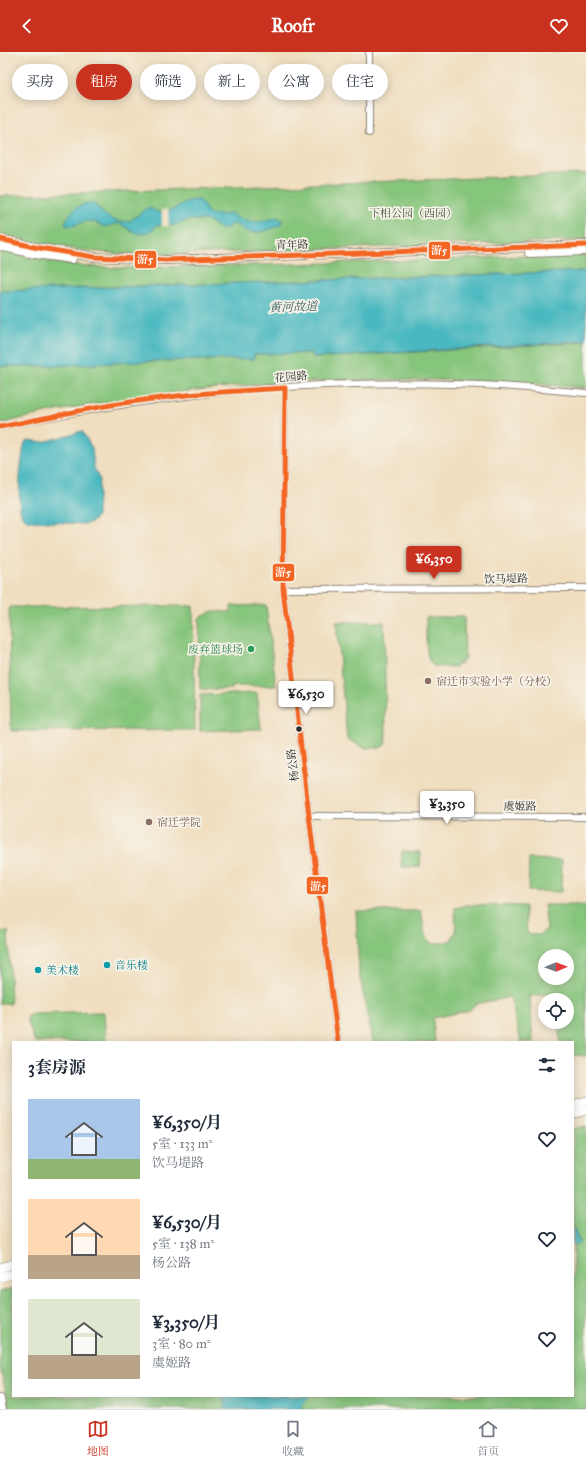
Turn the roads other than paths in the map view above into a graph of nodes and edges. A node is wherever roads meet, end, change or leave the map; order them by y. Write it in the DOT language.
graph roads {
  1 [pos="369,52"];
  2 [pos="369,133"];
  3 [pos="0,239"];
  4 [pos="586,245"];
  5 [pos="0,246"];
  6 [pos="586,251"];
  7 [pos="285,388"];
  8 [pos="586,393"];
  9 [pos="0,428"];
  10 [pos="586,588"];
  11 [pos="283,589"];
  12 [pos="309,816"];
  13 [pos="586,817"];
  14 [pos="338,1041"];
  15 [pos="586,1101"];
  16 [pos="574,1105"];
  17 [pos="586,1110"];
  18 [pos="574,1114"];
  19 [pos="12,1264"];
  20 [pos="0,1268"];
  21 [pos="12,1274"];
  22 [pos="0,1277"];
  23 [pos="0,1399"];
  24 [pos="2,1409"];
  1 -- 2 [label="street"];
  3 -- 4 [label="street, 青年路"];
  5 -- 6 [label="street, 青年路"];
  7 -- 8 [label="street, 花园路"];
  7 -- 9 [label="street, 花园路"];
  7 -- 11 [label="street, 杨公路"];
  10 -- 11 [label="street, 饮马堤路"];
  11 -- 12 [label="street, 杨公路"];
  12 -- 13 [label="street, 虞姬路"];
  12 -- 14 [label="street, 杨公路"];
  15 -- 16 [label="main road"];
  17 -- 18 [label="main road"];
  19 -- 20 [label="main road"];
  21 -- 22 [label="main road"];
  23 -- 24 [label="street"];
}
